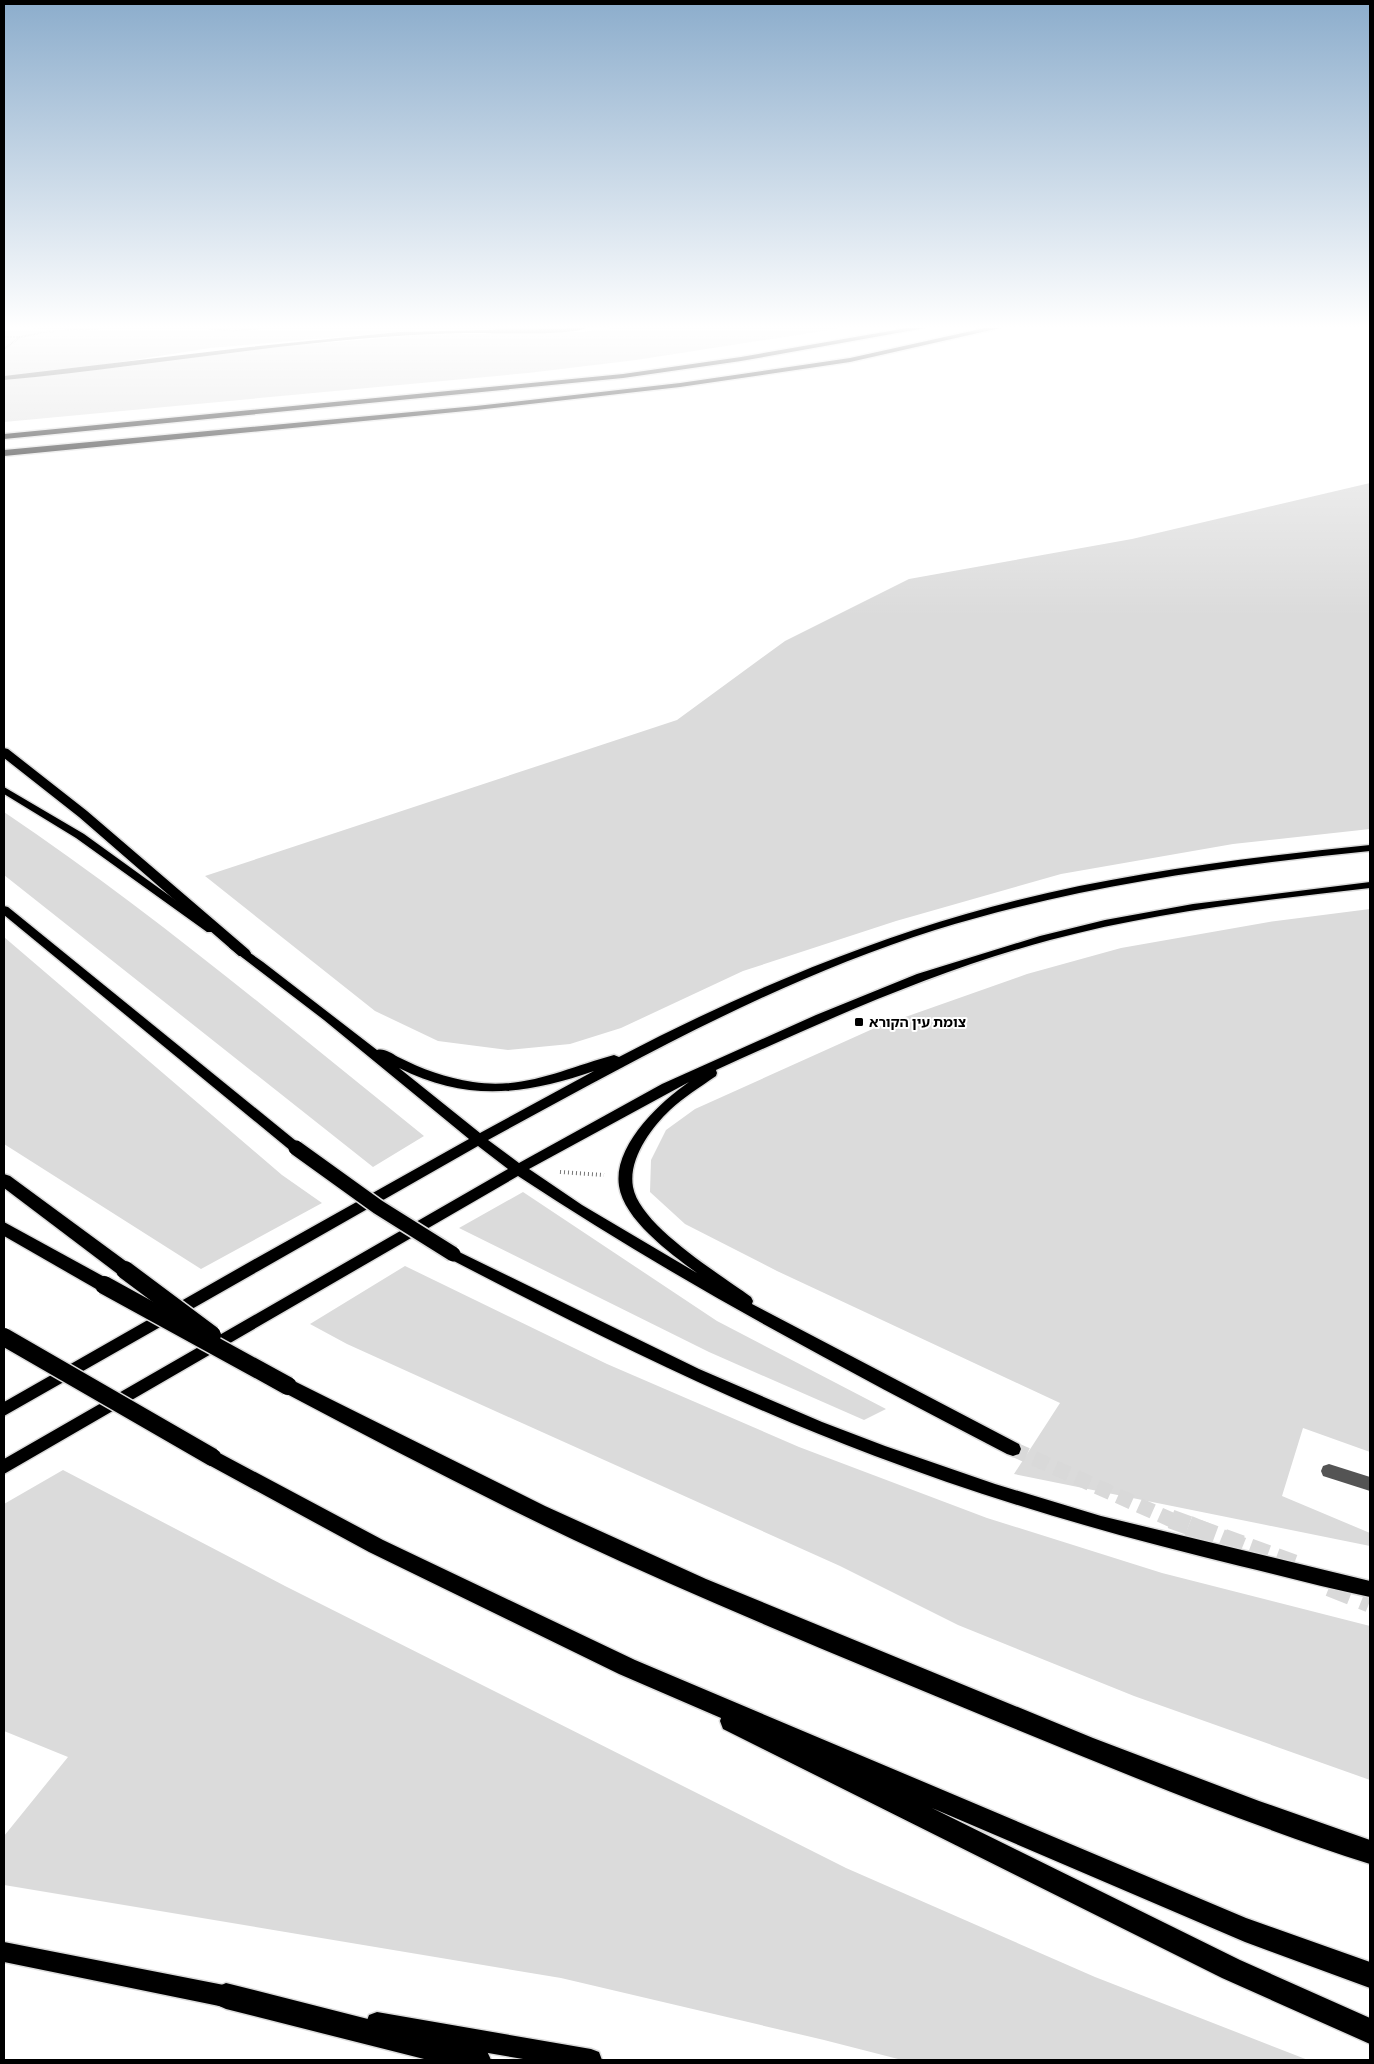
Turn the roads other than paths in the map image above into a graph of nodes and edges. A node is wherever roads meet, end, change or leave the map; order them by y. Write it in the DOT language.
graph roads {
  1 [pos="133,424"];
  2 [pos="304,424"];
  3 [pos="4,437"];
  4 [pos="4,453"];
  5 [pos="4,752"];
  6 [pos="4,790"];
  7 [pos="1370,848"];
  8 [pos="1370,885"];
  9 [pos="4,909"];
  10 [pos="244,953"];
  11 [pos="659,1042"];
  12 [pos="361,1044"];
  13 [pos="732,1057"];
  14 [pos="479,1140"];
  15 [pos="517,1168"];
  16 [pos="4,1180"];
  17 [pos="4,1228"];
  18 [pos="790,1334"];
  19 [pos="4,1337"];
  20 [pos="255,1368"];
  21 [pos="4,1410"];
  22 [pos="1013,1449"];
  23 [pos="4,1466"];
  24 [pos="1329,1471"];
  25 [pos="1370,1484"];
  26 [pos="441,1578"];
  27 [pos="1370,1589"];
  28 [pos="1370,1852"];
  29 [pos="4,1952"];
  30 [pos="1370,1975"];
  31 [pos="226,1996"];
  32 [pos="1370,2031"];
  33 [pos="478,2060"];
  34 [pos="591,2060"];
  1 -- 3 [label="highway"];
  2 -- 4 [label="highway"];
  5 -- 10 [label="highway"];
  6 -- 10 [label="main road"];
  7 -- 11 [label="main road"];
  8 -- 13 [label="main road"];
  9 -- 27 [label="main road, bridge"];
  10 -- 12 [label="main road"];
  11 -- 12 [label="main road"];
  11 -- 14 [label="main road"];
  12 -- 14 [label="main road"];
  13 -- 15 [label="main road"];
  13 -- 18 [label="main road"];
  14 -- 15 [label="main road"];
  14 -- 21 [label="main road"];
  15 -- 18 [label="main road"];
  15 -- 23 [label="main road"];
  16 -- 20 [label="highway, bridge"];
  17 -- 20 [label="highway, bridge"];
  18 -- 22 [label="main road"];
  19 -- 26 [label="highway, bridge"];
  20 -- 28 [label="highway, bridge"];
  24 -- 25 [label="lane"];
  26 -- 30 [label="highway"];
  26 -- 32 [label="highway"];
  29 -- 31 [label="main road"];
  31 -- 33 [label="highway"];
  31 -- 34 [label="main road"];
}
